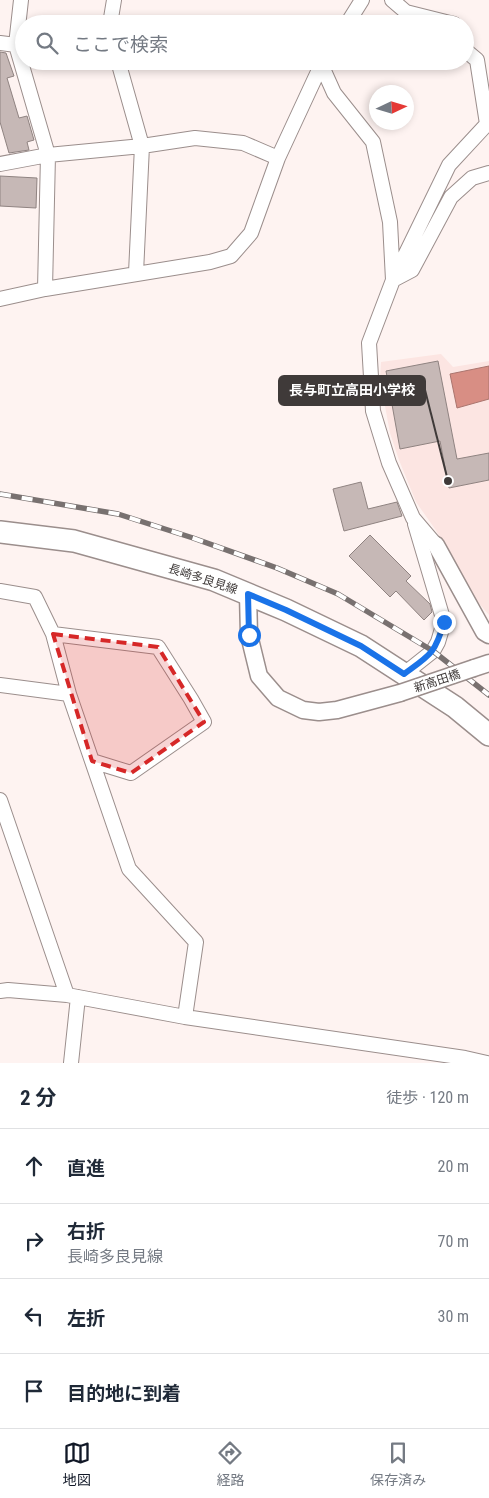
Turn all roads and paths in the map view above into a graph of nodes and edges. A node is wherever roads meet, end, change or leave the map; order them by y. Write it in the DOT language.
graph roads {
  1 [pos="21,0"];
  2 [pos="114,0"];
  3 [pos="362,0"];
  4 [pos="392,0"];
  5 [pos="21,15"];
  6 [pos="112,15"];
  7 [pos="352,15"];
  8 [pos="418,15"];
  9 [pos="0,43"];
  10 [pos="15,44"];
  11 [pos="474,58"];
  12 [pos="27,70"];
  13 [pos="121,70"];
  14 [pos="315,70"];
  15 [pos="322,70"];
  16 [pos="142,146"];
  17 [pos="48,155"];
  18 [pos="278,158"];
  19 [pos="0,164"];
  20 [pos="489,173"];
  21 [pos="136,273"];
  22 [pos="393,280"];
  23 [pos="45,289"];
  24 [pos="0,299"];
  25 [pos="414,518"];
  26 [pos="0,532"];
  27 [pos="436,545"];
  28 [pos="0,591"];
  29 [pos="248,594"];
  30 [pos="54,634"];
  31 [pos="489,635"];
  32 [pos="481,666"];
  33 [pos="402,683"];
  34 [pos="0,684"];
  35 [pos="69,694"];
  36 [pos="489,736"];
  37 [pos="92,761"];
  38 [pos="0,800"];
  39 [pos="0,991"];
  40 [pos="73,996"];
  41 [pos="185,1018"];
  42 [pos="464,1061"];
  43 [pos="71,1063"];
  44 [pos="487,1063"];
  1 -- 5 [label="street"];
  2 -- 6 [label="street"];
  3 -- 7 [label="street"];
  4 -- 8 [label="street"];
  9 -- 10 [label="street"];
  11 -- 22 [label="street"];
  12 -- 17 [label="street"];
  13 -- 16 [label="street"];
  14 -- 18 [label="street"];
  15 -- 22 [label="street"];
  16 -- 17 [label="street"];
  16 -- 18 [label="street"];
  16 -- 21 [label="street"];
  17 -- 19 [label="street"];
  17 -- 23 [label="street"];
  18 -- 21 [label="street"];
  20 -- 22 [label="street"];
  21 -- 23 [label="street"];
  22 -- 25 [label="street"];
  23 -- 24 [label="street"];
  25 -- 27 [label="street"];
  25 -- 33 [label="street"];
  26 -- 29 [label="main road, 長崎多良見線"];
  27 -- 31 [label="street"];
  28 -- 30 [label="street"];
  29 -- 33 [label="main road, 長崎多良見線"];
  29 -- 33 [label="street, 新高田橋"];
  30 -- 35 [label="street"];
  30 -- 37 [label="street"];
  32 -- 33 [label="street, 新高田橋, bridge"];
  33 -- 36 [label="main road, 長崎多良見線"];
  34 -- 35 [label="street"];
  35 -- 37 [label="street"];
  37 -- 41 [label="street"];
  38 -- 40 [label="street"];
  39 -- 40 [label="street"];
  40 -- 41 [label="street"];
  40 -- 43 [label="street"];
  41 -- 42 [label="street"];
  42 -- 44 [label="street"];
}
